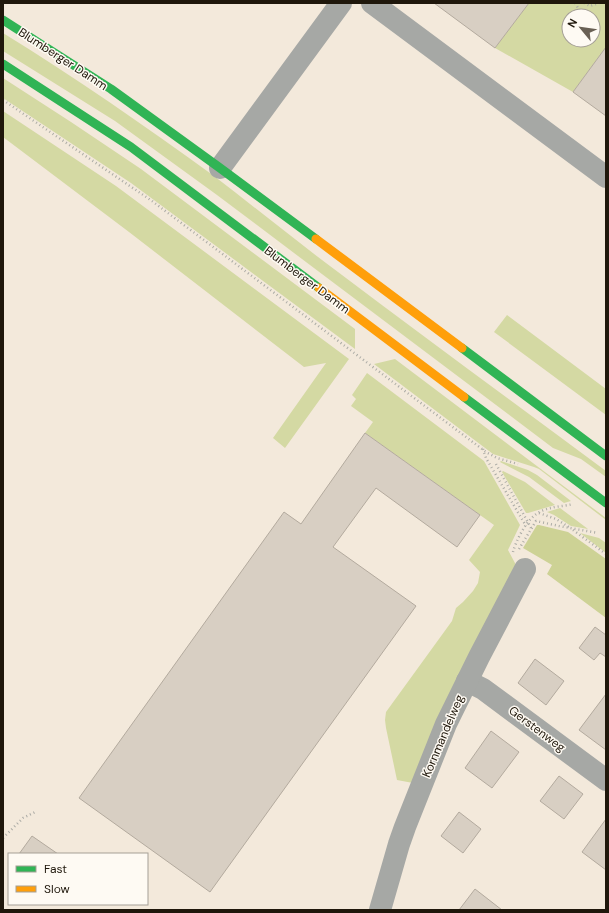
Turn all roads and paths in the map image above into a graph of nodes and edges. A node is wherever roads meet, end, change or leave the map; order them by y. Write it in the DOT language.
graph roads {
  1 [pos="341,3"];
  2 [pos="372,3"];
  3 [pos="575,3"];
  4 [pos="584,3"];
  5 [pos="599,3"];
  6 [pos="578,8"];
  7 [pos="3,20"];
  8 [pos="3,64"];
  9 [pos="3,100"];
  10 [pos="220,168"];
  11 [pos="606,177"];
  12 [pos="483,449"];
  13 [pos="606,456"];
  14 [pos="498,458"];
  15 [pos="496,464"];
  16 [pos="577,503"];
  17 [pos="606,504"];
  18 [pos="539,512"];
  19 [pos="528,522"];
  20 [pos="526,526"];
  21 [pos="532,528"];
  22 [pos="571,528"];
  23 [pos="598,533"];
  24 [pos="606,554"];
  25 [pos="522,560"];
  26 [pos="467,681"];
  27 [pos="606,780"];
  28 [pos="35,812"];
  29 [pos="3,838"];
  30 [pos="380,910"];
  1 -- 10 [label="street"];
  2 -- 11 [label="street"];
  3 -- 6 [label="path"];
  4 -- 5 [label="path"];
  7 -- 10 [label="main road, Blumberger Damm"];
  8 -- 17 [label="main road, Blumberger Damm"];
  9 -- 12 [label="path"];
  10 -- 13 [label="main road, Blumberger Damm"];
  12 -- 14 [label="path"];
  12 -- 20 [label="path"];
  15 -- 19 [label="path"];
  16 -- 18 [label="path"];
  18 -- 19 [label="path"];
  18 -- 22 [label="path"];
  19 -- 20 [label="path"];
  19 -- 21 [label="path"];
  20 -- 25 [label="path"];
  21 -- 22 [label="path"];
  21 -- 25 [label="path"];
  22 -- 23 [label="path"];
  22 -- 24 [label="path"];
  25 -- 26 [label="street, Kornmandelweg"];
  26 -- 27 [label="street, Gerstenweg"];
  26 -- 30 [label="street, Kornmandelweg"];
  28 -- 29 [label="path"];
}
